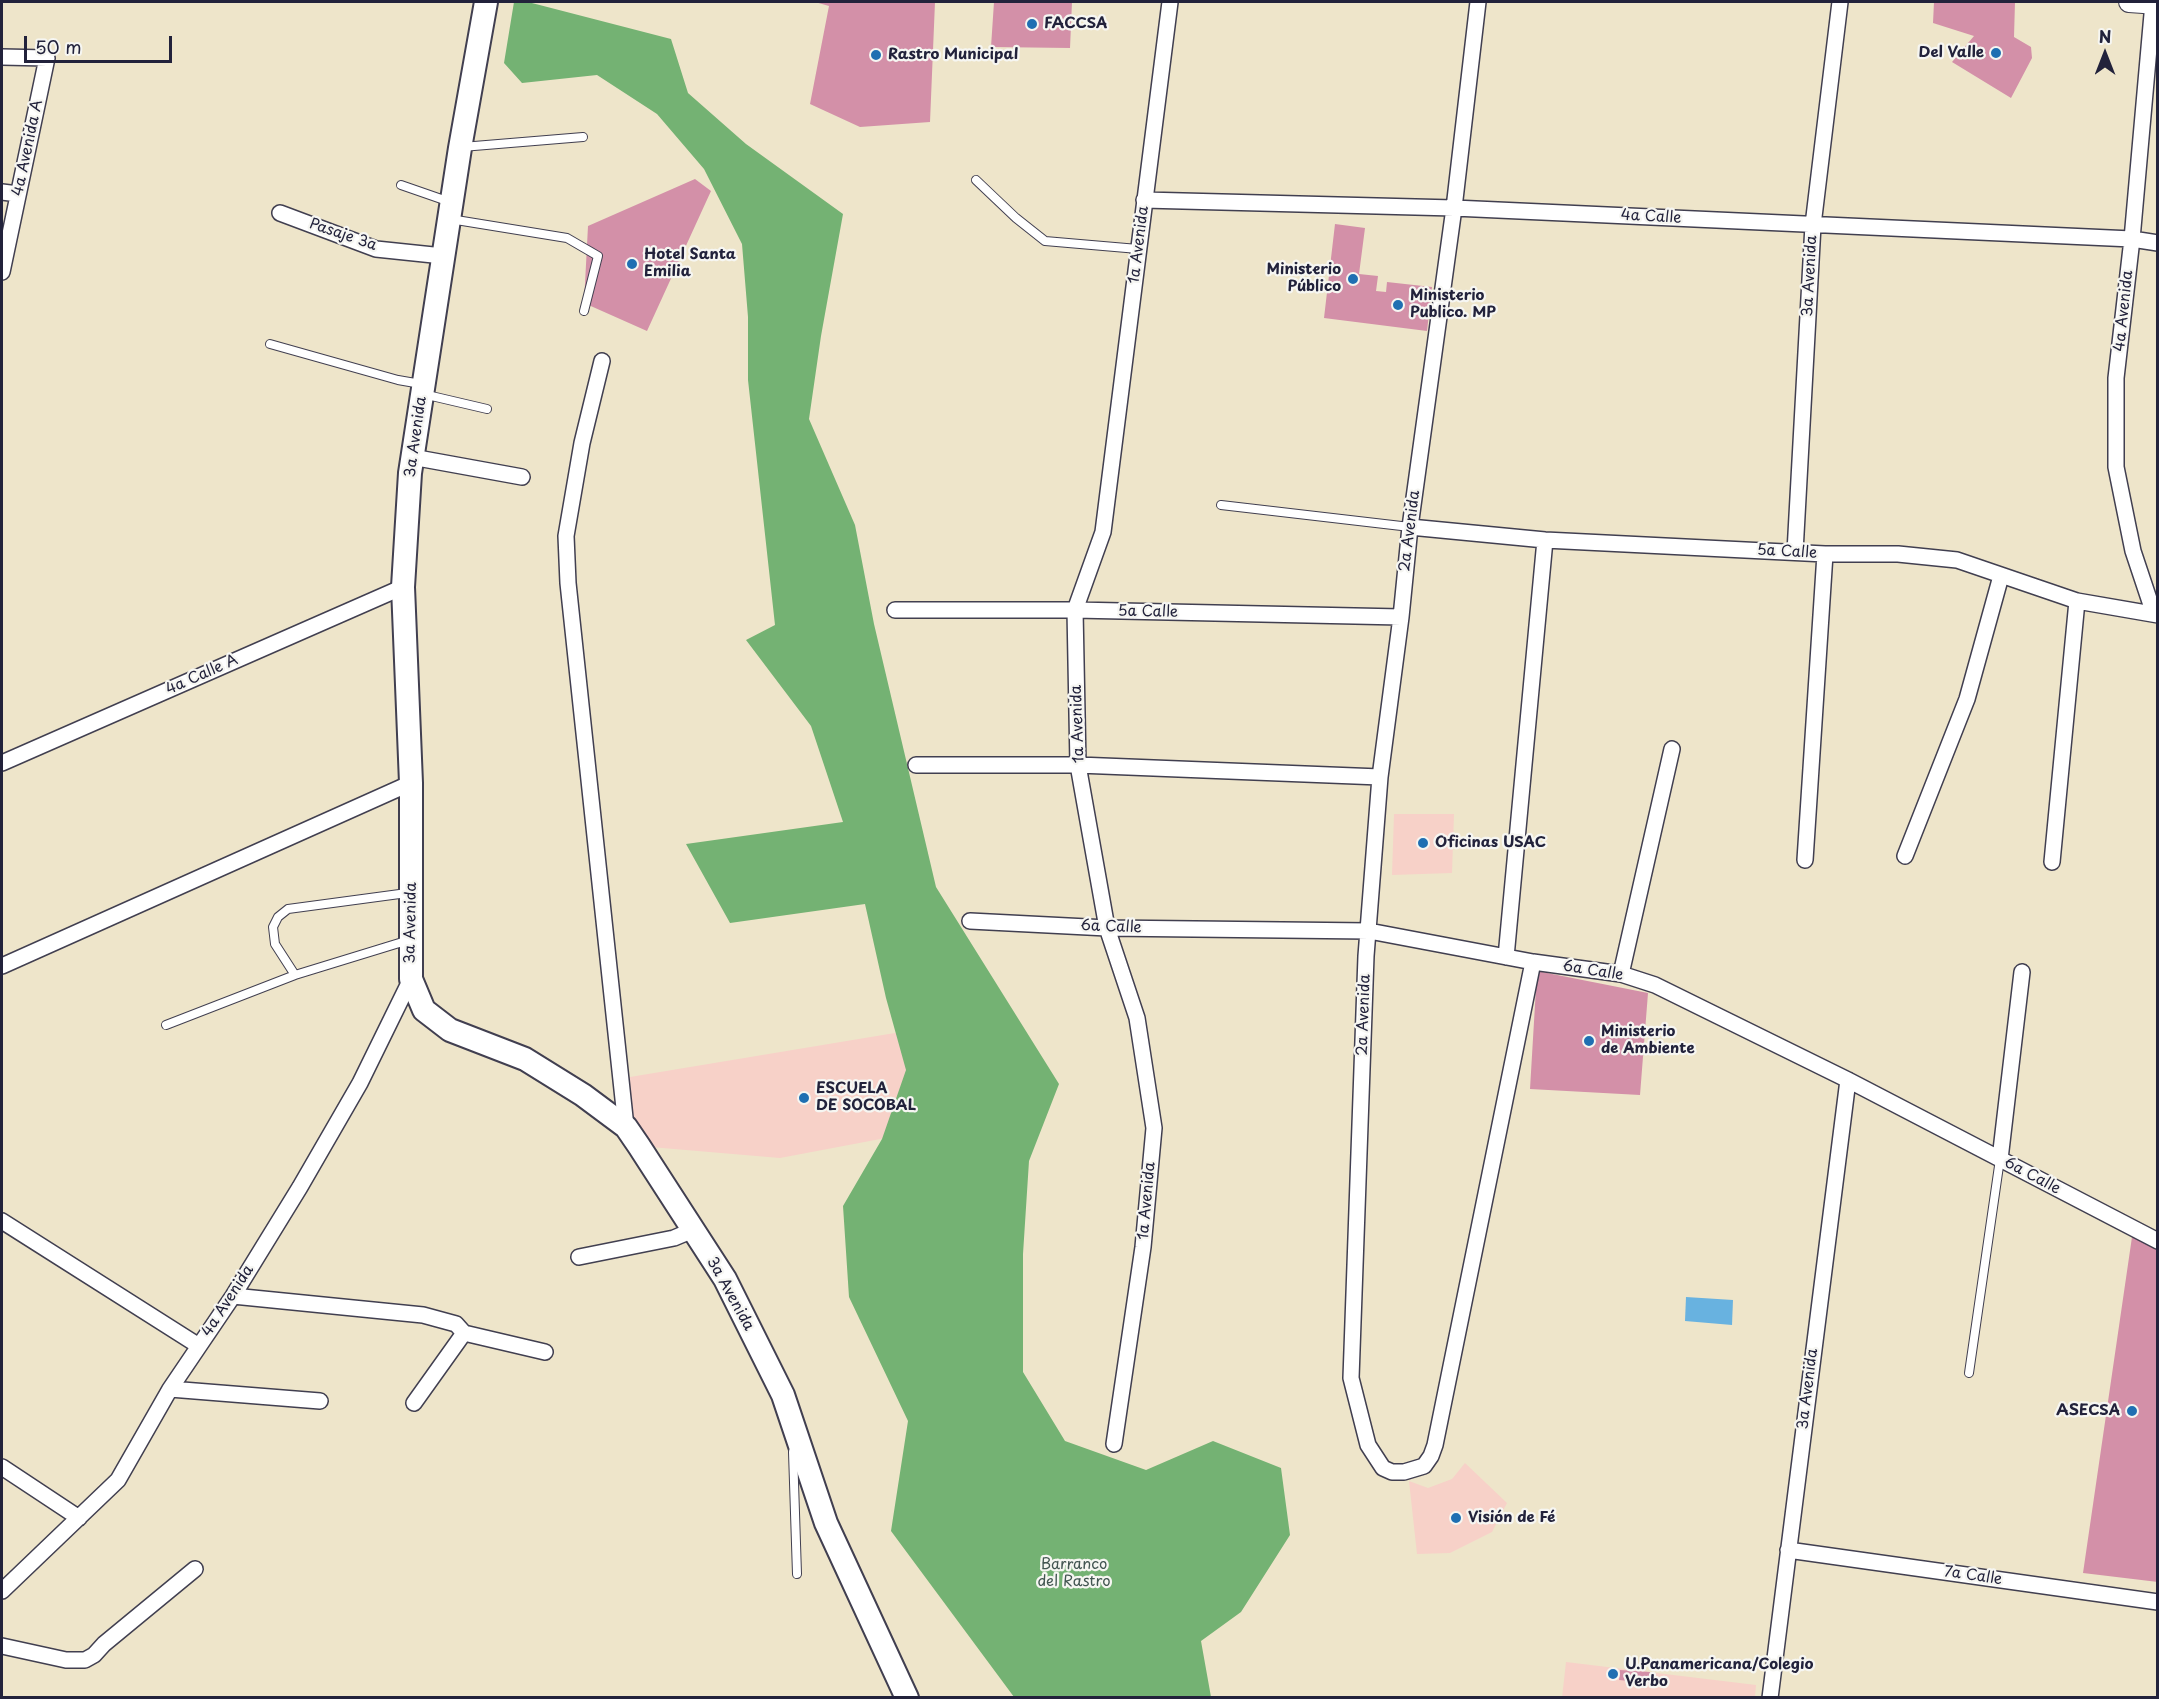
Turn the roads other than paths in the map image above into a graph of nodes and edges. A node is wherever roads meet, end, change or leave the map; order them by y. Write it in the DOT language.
graph roads {
  1 [pos="486,2"];
  2 [pos="1170,2"];
  3 [pos="1478,2"];
  4 [pos="1840,2"];
  5 [pos="2130,2"];
  6 [pos="2155,3"];
  7 [pos="2,57"];
  8 [pos="583,137"];
  9 [pos="460,148"];
  10 [pos="976,180"];
  11 [pos="401,185"];
  12 [pos="2,192"];
  13 [pos="18,194"];
  14 [pos="1144,200"];
  15 [pos="1454,208"];
  16 [pos="450,211"];
  17 [pos="280,213"];
  18 [pos="1813,225"];
  19 [pos="2132,239"];
  20 [pos="2157,243"];
  21 [pos="1138,249"];
  22 [pos="443,256"];
  23 [pos="2,272"];
  24 [pos="584,311"];
  25 [pos="270,344"];
  26 [pos="602,361"];
  27 [pos="422,389"];
  28 [pos="488,409"];
  29 [pos="412,457"];
  30 [pos="522,477"];
  31 [pos="1221,506"];
  32 [pos="1410,527"];
  33 [pos="1545,540"];
  34 [pos="1795,552"];
  35 [pos="1825,554"];
  36 [pos="2001,576"];
  37 [pos="403,587"];
  38 [pos="2077,601"];
  39 [pos="895,610"];
  40 [pos="1075,610"];
  41 [pos="2156,615"];
  42 [pos="1401,617"];
  43 [pos="1672,750"];
  44 [pos="2,763"];
  45 [pos="916,765"];
  46 [pos="1078,765"];
  47 [pos="1380,777"];
  48 [pos="411,783"];
  49 [pos="1905,856"];
  50 [pos="1805,860"];
  51 [pos="2052,862"];
  52 [pos="412,893"];
  53 [pos="970,921"];
  54 [pos="1107,928"];
  55 [pos="1370,931"];
  56 [pos="411,940"];
  57 [pos="1506,957"];
  58 [pos="1533,962"];
  59 [pos="2,966"];
  60 [pos="2022,972"];
  61 [pos="1621,974"];
  62 [pos="295,975"];
  63 [pos="411,979"];
  64 [pos="166,1025"];
  65 [pos="1848,1080"];
  66 [pos="626,1127"];
  67 [pos="2000,1159"];
  68 [pos="2,1221"];
  69 [pos="693,1230"];
  70 [pos="2157,1241"];
  71 [pos="579,1257"];
  72 [pos="233,1296"];
  73 [pos="464,1333"];
  74 [pos="199,1346"];
  75 [pos="545,1352"];
  76 [pos="1969,1374"];
  77 [pos="170,1389"];
  78 [pos="320,1401"];
  79 [pos="414,1403"];
  80 [pos="792,1420"];
  81 [pos="1114,1444"];
  82 [pos="2,1467"];
  83 [pos="79,1518"];
  84 [pos="1788,1550"];
  85 [pos="195,1569"];
  86 [pos="797,1574"];
  87 [pos="2,1591"];
  88 [pos="2157,1602"];
  89 [pos="2,1646"];
  90 [pos="907,1698"];
  91 [pos="1770,1698"];
  1 -- 9 [label="main road, 3a Avenida"];
  2 -- 14 [label="street, 1a Avenida"];
  3 -- 15 [label="street, 2a Avenida"];
  4 -- 18 [label="street, 3a Avenida"];
  5 -- 6 [label="street"];
  6 -- 19 [label="street, 4a Avenida"];
  7 -- 13 [label="street, 4a Avenida A"];
  8 -- 9 [label="lane"];
  9 -- 16 [label="main road, 3a Avenida"];
  10 -- 21 [label="lane"];
  11 -- 16 [label="lane"];
  12 -- 13 [label="street"];
  13 -- 23 [label="street, 4a Avenida A"];
  14 -- 15 [label="street, 4a Calle"];
  14 -- 21 [label="street, 1a Avenida"];
  15 -- 18 [label="street, 4a Calle"];
  15 -- 32 [label="street, 2a Avenida"];
  16 -- 22 [label="main road, 3a Avenida"];
  16 -- 24 [label="lane"];
  17 -- 22 [label="street, Pasaje 3a"];
  18 -- 19 [label="street, 4a Calle"];
  18 -- 34 [label="street, 3a Avenida"];
  19 -- 20 [label="street, 4a Calle"];
  19 -- 41 [label="street, 4a Avenida"];
  21 -- 40 [label="street, 1a Avenida"];
  22 -- 27 [label="main road, 3a Avenida"];
  25 -- 27 [label="lane"];
  26 -- 66 [label="street"];
  27 -- 28 [label="lane"];
  27 -- 29 [label="main road, 3a Avenida"];
  29 -- 30 [label="street"];
  29 -- 37 [label="main road, 3a Avenida"];
  31 -- 32 [label="lane"];
  32 -- 33 [label="street, 5a Calle"];
  32 -- 42 [label="street, 2a Avenida"];
  33 -- 34 [label="street, 5a Calle"];
  33 -- 57 [label="street"];
  34 -- 35 [label="street, 5a Calle"];
  35 -- 36 [label="street, 5a Calle"];
  35 -- 50 [label="street"];
  36 -- 38 [label="street, 5a Calle"];
  36 -- 49 [label="street"];
  37 -- 44 [label="street, 4a Calle A"];
  37 -- 48 [label="main road, 3a Avenida"];
  38 -- 41 [label="street, 5a Calle"];
  38 -- 51 [label="street"];
  39 -- 40 [label="street, 5a Calle"];
  40 -- 42 [label="street, 5a Calle"];
  40 -- 46 [label="street, 1a Avenida"];
  42 -- 47 [label="street, 2a Avenida"];
  43 -- 61 [label="street"];
  45 -- 46 [label="street"];
  46 -- 47 [label="street"];
  46 -- 54 [label="street, 1a Avenida"];
  47 -- 55 [label="street, 2a Avenida"];
  48 -- 52 [label="main road, 3a Avenida"];
  48 -- 59 [label="street"];
  52 -- 56 [label="main road, 3a Avenida"];
  52 -- 62 [label="lane"];
  53 -- 54 [label="street, 6a Calle"];
  54 -- 55 [label="street, 6a Calle"];
  54 -- 81 [label="street, 1a Avenida"];
  55 -- 57 [label="street, 6a Calle"];
  55 -- 58 [label="street, 2a Avenida"];
  56 -- 62 [label="lane"];
  56 -- 63 [label="main road, 3a Avenida"];
  57 -- 58 [label="street, 6a Calle"];
  58 -- 61 [label="street, 6a Calle"];
  60 -- 67 [label="street"];
  61 -- 65 [label="street, 6a Calle"];
  62 -- 64 [label="lane"];
  63 -- 66 [label="main road, 3a Avenida"];
  63 -- 72 [label="street, 4a Avenida"];
  65 -- 67 [label="street, 6a Calle"];
  65 -- 84 [label="street, 3a Avenida"];
  66 -- 69 [label="main road, 3a Avenida"];
  67 -- 70 [label="street, 6a Calle"];
  67 -- 76 [label="lane"];
  68 -- 74 [label="street"];
  69 -- 71 [label="street"];
  69 -- 80 [label="main road, 3a Avenida"];
  72 -- 73 [label="street"];
  72 -- 74 [label="street, 4a Avenida"];
  73 -- 75 [label="street"];
  73 -- 79 [label="street"];
  74 -- 77 [label="street, 4a Avenida"];
  77 -- 78 [label="street"];
  77 -- 83 [label="street, 4a Avenida"];
  80 -- 86 [label="lane"];
  80 -- 90 [label="main road, 3a Avenida"];
  82 -- 83 [label="street"];
  83 -- 87 [label="street, 4a Avenida"];
  84 -- 88 [label="street, 7a Calle"];
  84 -- 91 [label="street, 3a Avenida"];
  85 -- 89 [label="street"];
}
